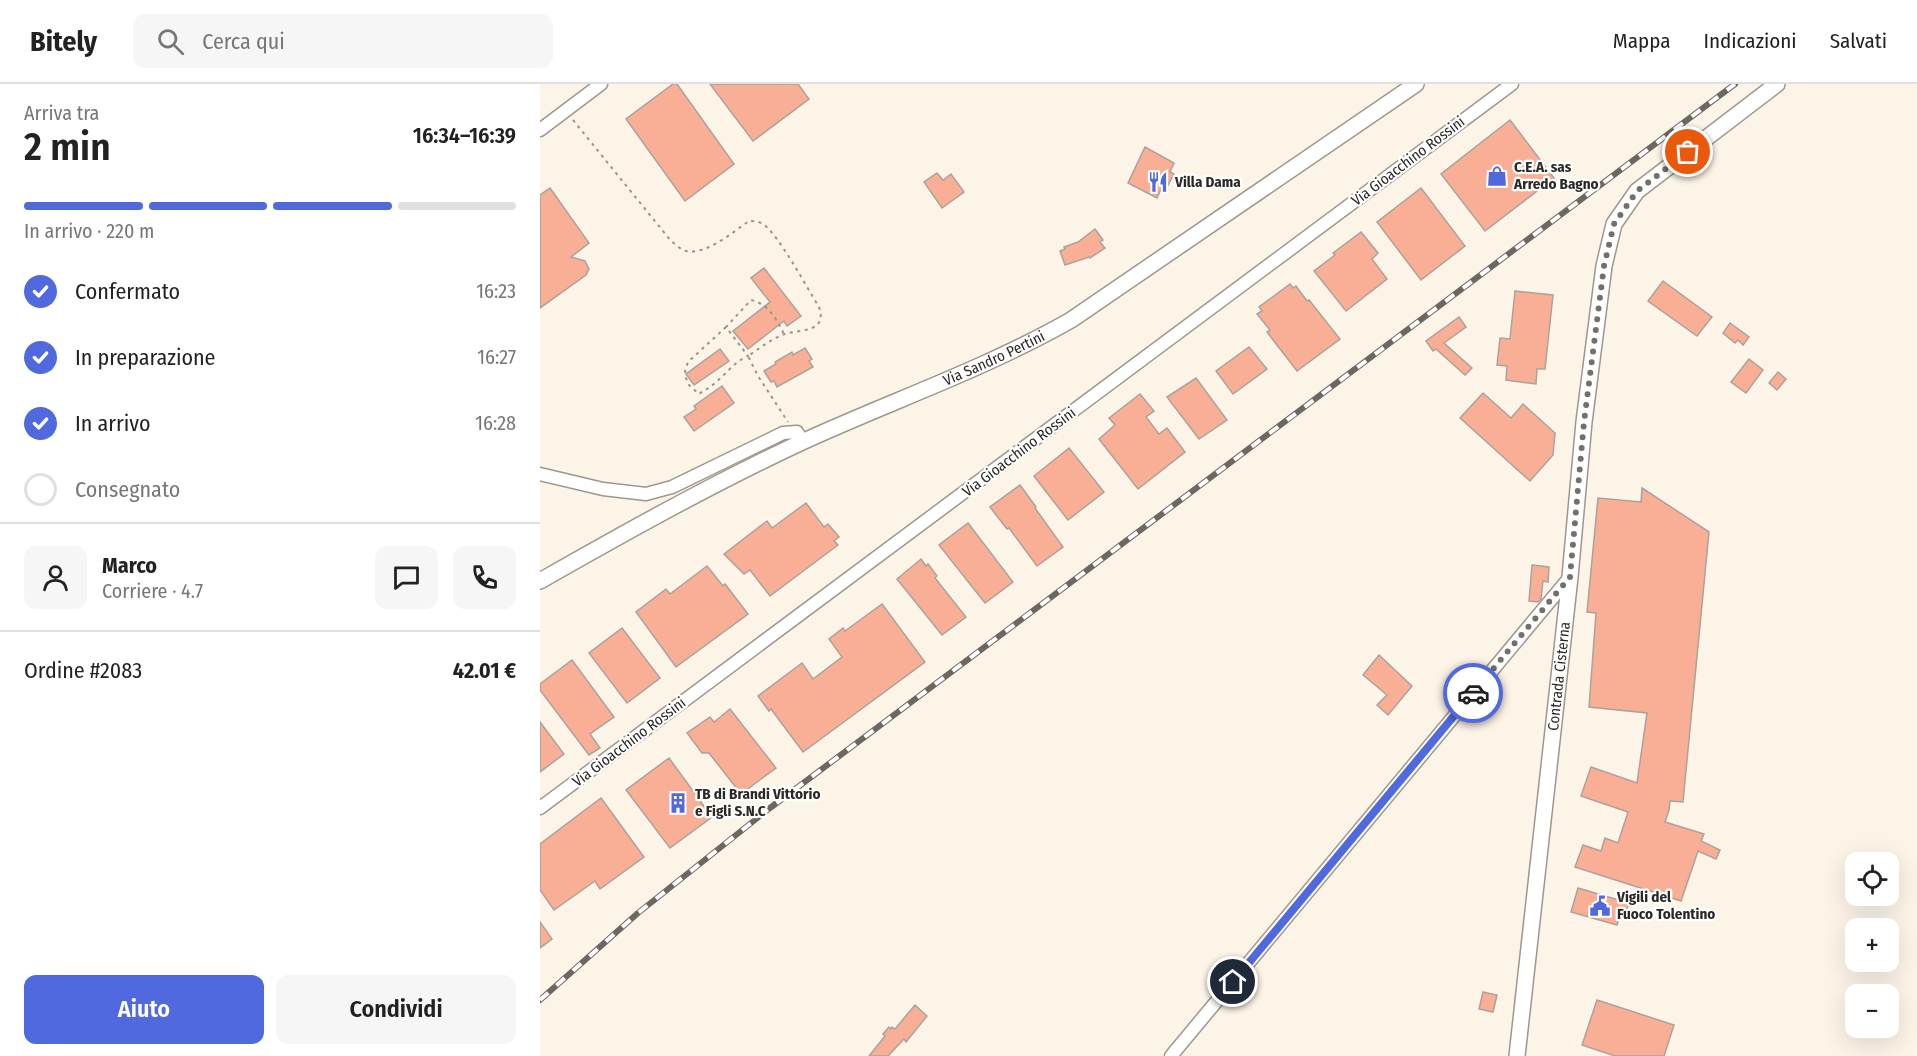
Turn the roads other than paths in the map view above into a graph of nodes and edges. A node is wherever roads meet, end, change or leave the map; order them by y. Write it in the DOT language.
graph roads {
  1 [pos="602,84"];
  2 [pos="1416,84"];
  3 [pos="1512,84"];
  4 [pos="1777,84"];
  5 [pos="1494,89"];
  6 [pos="540,130"];
  7 [pos="798,436"];
  8 [pos="540,474"];
  9 [pos="1570,577"];
  10 [pos="540,581"];
  11 [pos="540,808"];
  12 [pos="1171,1056"];
  13 [pos="1517,1056"];
  1 -- 6 [label="street"];
  2 -- 7 [label="main road, Via Sandro Pertini"];
  3 -- 5 [label="street, Via Gioacchino Rossini"];
  4 -- 9 [label="main road, Contrada Cisterna"];
  5 -- 11 [label="street, Via Gioacchino Rossini"];
  7 -- 8 [label="street"];
  7 -- 10 [label="main road, Via Sandro Pertini"];
  9 -- 12 [label="street"];
  9 -- 13 [label="main road, Contrada Cisterna"];
}
